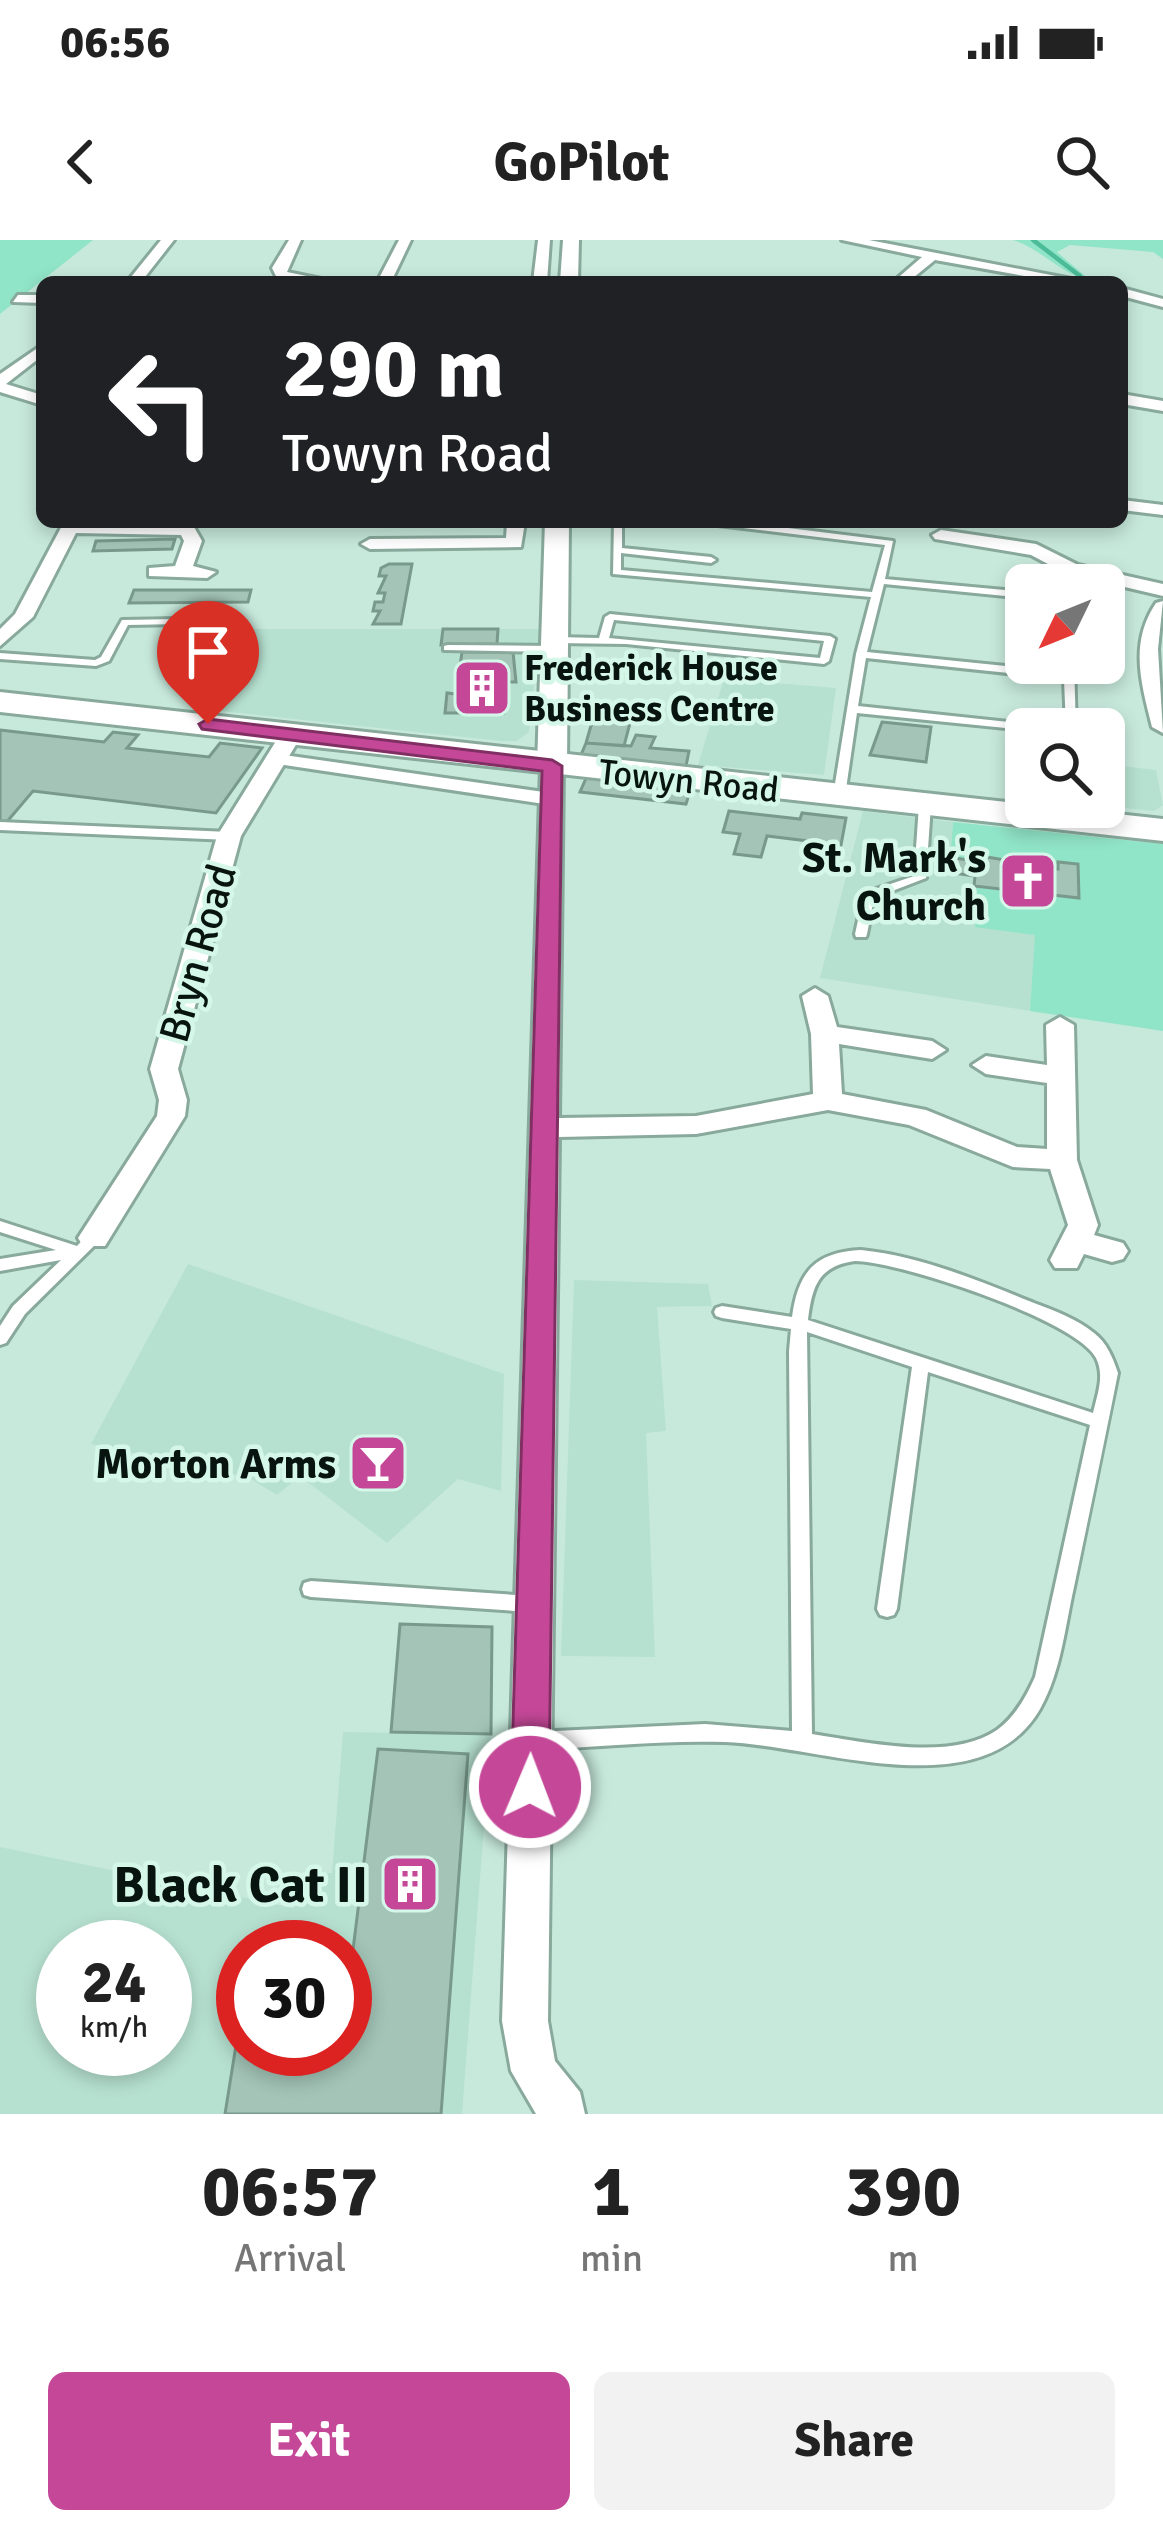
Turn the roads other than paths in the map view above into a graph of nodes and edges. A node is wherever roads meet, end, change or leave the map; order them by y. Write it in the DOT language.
graph roads {
  1 [pos="168,240"];
  2 [pos="295,240"];
  3 [pos="405,240"];
  4 [pos="544,240"];
  5 [pos="571,240"];
  6 [pos="848,240"];
  7 [pos="933,255"];
  8 [pos="139,276"];
  9 [pos="289,276"];
  10 [pos="387,276"];
  11 [pos="541,276"];
  12 [pos="568,276"];
  13 [pos="907,276"];
  14 [pos="1047,276"];
  15 [pos="1128,294"];
  16 [pos="18,299"];
  17 [pos="36,299"];
  18 [pos="1163,303"];
  19 [pos="36,349"];
  20 [pos="0,384"];
  21 [pos="36,398"];
  22 [pos="1128,400"];
  23 [pos="1163,406"];
  24 [pos="1128,506"];
  25 [pos="1163,510"];
  26 [pos="69,528"];
  27 [pos="175,528"];
  28 [pos="515,528"];
  29 [pos="557,528"];
  30 [pos="618,528"];
  31 [pos="767,528"];
  32 [pos="940,536"];
  33 [pos="370,544"];
  34 [pos="617,550"];
  35 [pos="711,560"];
  36 [pos="156,572"];
  37 [pos="182,572"];
  38 [pos="207,572"];
  39 [pos="880,581"];
  40 [pos="1163,590"];
  41 [pos="1005,593"];
  42 [pos="877,595"];
  43 [pos="1163,608"];
  44 [pos="178,622"];
  45 [pos="0,640"];
  46 [pos="603,640"];
  47 [pos="555,645"];
  48 [pos="448,648"];
  49 [pos="861,653"];
  50 [pos="0,656"];
  51 [pos="1005,665"];
  52 [pos="0,702"];
  53 [pos="852,710"];
  54 [pos="1005,725"];
  55 [pos="1163,727"];
  56 [pos="284,746"];
  57 [pos="552,782"];
  58 [pos="839,796"];
  59 [pos="925,805"];
  60 [pos="0,826"];
  61 [pos="1163,830"];
  62 [pos="229,836"];
  63 [pos="861,934"];
  64 [pos="815,996"];
  65 [pos="1060,1025"];
  66 [pos="824,1034"];
  67 [pos="932,1050"];
  68 [pos="986,1065"];
  69 [pos="1060,1076"];
  70 [pos="829,1101"];
  71 [pos="545,1128"];
  72 [pos="1062,1160"];
  73 [pos="0,1226"];
  74 [pos="86,1245"];
  75 [pos="1112,1251"];
  76 [pos="0,1265"];
  77 [pos="722,1312"];
  78 [pos="800,1324"];
  79 [pos="0,1339"];
  80 [pos="921,1363"];
  81 [pos="1100,1422"];
  82 [pos="311,1589"];
  83 [pos="534,1604"];
  84 [pos="887,1609"];
  85 [pos="802,1739"];
  86 [pos="531,1741"];
  87 [pos="570,2113"];
  1 -- 8 [label="street"];
  2 -- 9 [label="street"];
  3 -- 10 [label="street"];
  4 -- 11 [label="street"];
  5 -- 12 [label="street"];
  6 -- 7 [label="street"];
  7 -- 13 [label="street"];
  7 -- 14 [label="street"];
  15 -- 18 [label="street"];
  16 -- 17 [label="street"];
  19 -- 20 [label="street"];
  20 -- 21 [label="street"];
  22 -- 23 [label="street"];
  24 -- 25 [label="street"];
  26 -- 45 [label="street"];
  27 -- 37 [label="street"];
  28 -- 33 [label="street"];
  29 -- 47 [label="street"];
  30 -- 34 [label="lane"];
  31 -- 39 [label="lane"];
  32 -- 40 [label="street"];
  34 -- 35 [label="lane"];
  34 -- 42 [label="lane"];
  36 -- 37 [label="street"];
  37 -- 38 [label="street"];
  39 -- 41 [label="lane"];
  39 -- 42 [label="lane"];
  42 -- 49 [label="lane"];
  43 -- 55 [label="street"];
  44 -- 50 [label="lane"];
  46 -- 46 [label="lane"];
  46 -- 47 [label="lane"];
  47 -- 48 [label="lane"];
  47 -- 57 [label="street"];
  49 -- 51 [label="lane"];
  49 -- 53 [label="lane"];
  52 -- 56 [label="main road, Towyn Road"];
  53 -- 54 [label="lane"];
  53 -- 58 [label="lane"];
  56 -- 57 [label="main road, Towyn Road"];
  56 -- 62 [label="street, Bryn Road"];
  57 -- 58 [label="main road, Towyn Road"];
  57 -- 71 [label="street"];
  58 -- 59 [label="main road, Towyn Road"];
  59 -- 61 [label="main road, Towyn Road"];
  59 -- 63 [label="lane"];
  60 -- 62 [label="lane"];
  62 -- 74 [label="street, Bryn Road"];
  64 -- 66 [label="street"];
  65 -- 69 [label="street"];
  66 -- 67 [label="street"];
  66 -- 70 [label="street"];
  68 -- 69 [label="street"];
  69 -- 72 [label="street"];
  70 -- 71 [label="street"];
  70 -- 72 [label="street"];
  71 -- 83 [label="street"];
  72 -- 75 [label="street"];
  73 -- 74 [label="lane"];
  74 -- 76 [label="lane"];
  74 -- 79 [label="lane"];
  77 -- 78 [label="lane"];
  78 -- 80 [label="lane"];
  78 -- 81 [label="lane"];
  78 -- 85 [label="lane"];
  80 -- 81 [label="lane"];
  80 -- 84 [label="lane"];
  81 -- 85 [label="lane"];
  82 -- 83 [label="lane"];
  83 -- 86 [label="street"];
  85 -- 86 [label="lane"];
  86 -- 87 [label="street"];
}
